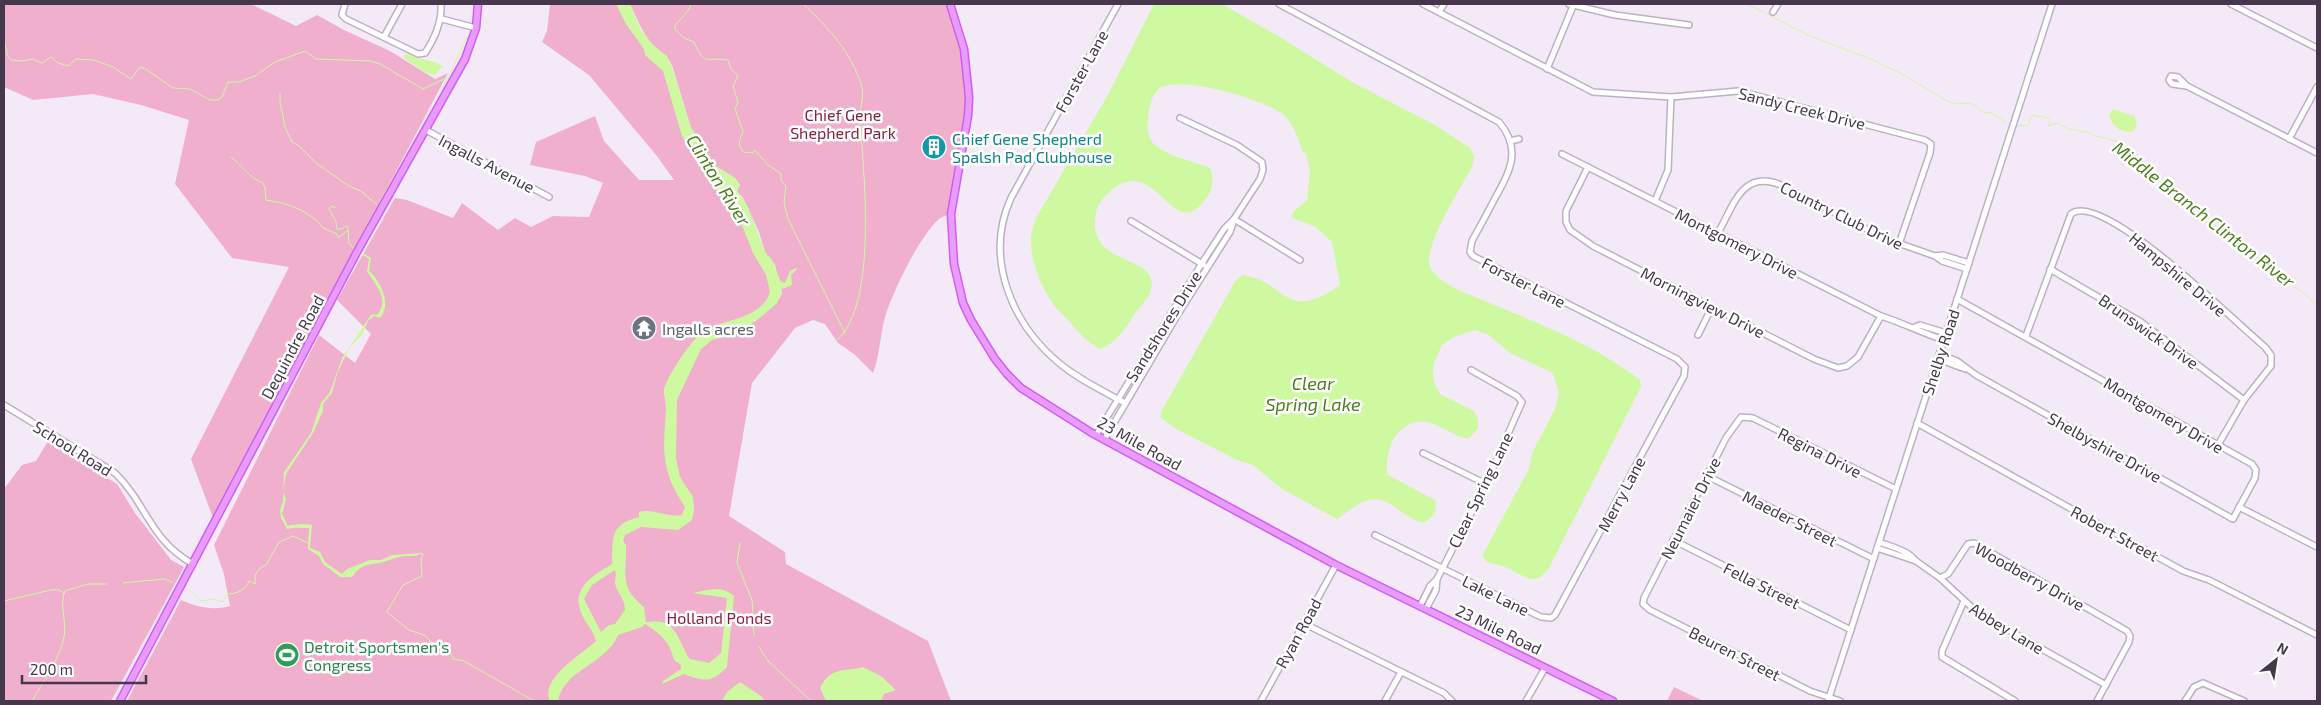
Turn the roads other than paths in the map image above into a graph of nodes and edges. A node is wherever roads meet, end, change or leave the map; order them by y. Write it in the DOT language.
graph roads {
  1 [pos="345,4"];
  2 [pos="402,4"];
  3 [pos="441,4"];
  4 [pos="478,4"];
  5 [pos="950,4"];
  6 [pos="1118,4"];
  7 [pos="1279,4"];
  8 [pos="1423,4"];
  9 [pos="1444,4"];
  10 [pos="1778,4"];
  11 [pos="2052,4"];
  12 [pos="2230,4"];
  13 [pos="1571,5"];
  14 [pos="1439,12"];
  15 [pos="1773,12"];
  16 [pos="442,19"];
  17 [pos="1689,25"];
  18 [pos="476,28"];
  19 [pos="384,37"];
  20 [pos="2317,48"];
  21 [pos="1547,69"];
  22 [pos="2187,86"];
  23 [pos="2317,87"];
  24 [pos="1671,97"];
  25 [pos="1180,118"];
  26 [pos="426,130"];
  27 [pos="1519,139"];
  28 [pos="2289,139"];
  29 [pos="1510,140"];
  30 [pos="1562,154"];
  31 [pos="2317,154"];
  32 [pos="1588,166"];
  33 [pos="549,196"];
  34 [pos="1655,201"];
  35 [pos="1234,219"];
  36 [pos="1131,221"];
  37 [pos="1718,233"];
  38 [pos="1898,244"];
  39 [pos="1935,256"];
  40 [pos="1300,260"];
  41 [pos="1968,263"];
  42 [pos="1204,265"];
  43 [pos="1967,269"];
  44 [pos="2050,269"];
  45 [pos="1957,299"];
  46 [pos="1712,307"];
  47 [pos="1177,310"];
  48 [pos="1881,316"];
  49 [pos="1915,327"];
  50 [pos="1946,333"];
  51 [pos="1698,335"];
  52 [pos="2026,336"];
  53 [pos="1944,340"];
  54 [pos="1147,353"];
  55 [pos="1153,356"];
  56 [pos="1938,356"];
  57 [pos="1685,367"];
  58 [pos="1470,370"];
  59 [pos="1118,400"];
  60 [pos="2244,400"];
  61 [pos="1125,403"];
  62 [pos="4,405"];
  63 [pos="1744,416"];
  64 [pos="1917,423"];
  65 [pos="1096,435"];
  66 [pos="1104,440"];
  67 [pos="2218,445"];
  68 [pos="1423,453"];
  69 [pos="1707,476"];
  70 [pos="1486,484"];
  71 [pos="1896,489"];
  72 [pos="2239,507"];
  73 [pos="1375,535"];
  74 [pos="1673,540"];
  75 [pos="1878,545"];
  76 [pos="2317,547"];
  77 [pos="1874,559"];
  78 [pos="193,564"];
  79 [pos="1336,565"];
  80 [pos="1442,568"];
  81 [pos="1940,578"];
  82 [pos="1964,601"];
  83 [pos="1643,604"];
  84 [pos="1423,607"];
  85 [pos="1551,618"];
  86 [pos="1303,623"];
  87 [pos="1851,630"];
  88 [pos="2317,636"];
  89 [pos="1546,668"];
  90 [pos="1401,672"];
  91 [pos="2106,685"];
  92 [pos="1829,699"];
  93 [pos="120,701"];
  94 [pos="1261,701"];
  95 [pos="1386,701"];
  96 [pos="1452,701"];
  97 [pos="1526,701"];
  98 [pos="1611,701"];
  99 [pos="1840,701"];
  100 [pos="2015,701"];
  101 [pos="2097,701"];
  102 [pos="2184,701"];
  103 [pos="2244,701"];
  1 -- 19 [label="street"];
  2 -- 19 [label="street"];
  3 -- 16 [label="street"];
  4 -- 18 [label="main road, Dequindre Road"];
  5 -- 65 [label="main road, 23 Mile Road"];
  6 -- 59 [label="street, Forster Lane"];
  7 -- 29 [label="street"];
  8 -- 14 [label="street, Sandy Creek Drive"];
  9 -- 14 [label="street"];
  10 -- 15 [label="street"];
  11 -- 41 [label="street, Shelby Road"];
  12 -- 20 [label="street"];
  13 -- 17 [label="street"];
  13 -- 21 [label="street"];
  14 -- 21 [label="street, Sandy Creek Drive"];
  16 -- 18 [label="street"];
  16 -- 19 [label="street"];
  18 -- 26 [label="main road, Dequindre Road"];
  21 -- 24 [label="street, Sandy Creek Drive"];
  22 -- 28 [label="street"];
  23 -- 28 [label="street"];
  24 -- 34 [label="street"];
  24 -- 38 [label="street, Sandy Creek Drive"];
  25 -- 35 [label="street, Sandshores Drive"];
  26 -- 33 [label="street, Ingalls Avenue"];
  26 -- 78 [label="main road, Dequindre Road"];
  27 -- 29 [label="street"];
  28 -- 31 [label="street"];
  29 -- 57 [label="street, Forster Lane"];
  30 -- 32 [label="street, Montgomery Drive"];
  32 -- 34 [label="street, Montgomery Drive"];
  32 -- 46 [label="street, Morningview Drive"];
  34 -- 37 [label="street, Montgomery Drive"];
  35 -- 40 [label="street"];
  35 -- 42 [label="street, Sandshores Drive"];
  36 -- 42 [label="street"];
  37 -- 38 [label="street, Country Club Drive"];
  37 -- 48 [label="street, Montgomery Drive"];
  38 -- 39 [label="street, Country Club Drive"];
  39 -- 41 [label="street, Country Club Drive"];
  39 -- 43 [label="street, Country Club Drive"];
  41 -- 43 [label="street, Shelby Road"];
  42 -- 47 [label="street, Sandshores Drive"];
  43 -- 45 [label="street, Shelby Road"];
  44 -- 52 [label="street"];
  44 -- 60 [label="street, Brunswick Drive"];
  44 -- 60 [label="street, Hampshire Drive"];
  45 -- 50 [label="street, Shelby Road"];
  45 -- 52 [label="street, Montgomery Drive"];
  46 -- 48 [label="street, Morningview Drive"];
  46 -- 51 [label="street"];
  47 -- 54 [label="street, Sandshores Drive"];
  47 -- 55 [label="street, Sandshores Drive"];
  48 -- 49 [label="street, Montgomery Drive"];
  49 -- 50 [label="street, Montgomery Drive"];
  49 -- 53 [label="street, Montgomery Drive"];
  50 -- 53 [label="street, Shelby Road"];
  52 -- 67 [label="street, Montgomery Drive"];
  53 -- 56 [label="street, Shelby Road"];
  54 -- 55 [label="street"];
  54 -- 59 [label="street, Sandshores Drive"];
  55 -- 61 [label="street, Sandshores Drive"];
  56 -- 64 [label="street, Shelby Road"];
  56 -- 72 [label="street, Shelbyshire Drive"];
  57 -- 85 [label="street, Merry Lane"];
  58 -- 70 [label="street, Clear Spring Lane"];
  59 -- 61 [label="street, Forster Lane"];
  59 -- 65 [label="street, Sandshores Drive"];
  60 -- 67 [label="street"];
  61 -- 66 [label="street, Sandshores Drive"];
  62 -- 78 [label="street, School Road"];
  63 -- 69 [label="street, Neumaier Drive"];
  63 -- 71 [label="street, Regina Drive"];
  64 -- 71 [label="street, Shelby Road"];
  64 -- 88 [label="street, Robert Street"];
  65 -- 66 [label="main road, 23 Mile Road"];
  66 -- 79 [label="main road, 23 Mile Road"];
  67 -- 72 [label="street, Montgomery Drive"];
  68 -- 70 [label="street"];
  69 -- 74 [label="street, Neumaier Drive"];
  69 -- 77 [label="street, Maeder Street"];
  70 -- 80 [label="street, Clear Spring Lane"];
  71 -- 75 [label="street, Shelby Road"];
  72 -- 76 [label="street"];
  73 -- 80 [label="street, Lake Lane"];
  74 -- 83 [label="street, Neumaier Drive"];
  74 -- 87 [label="street, Fella Street"];
  75 -- 77 [label="street, Shelby Road"];
  75 -- 81 [label="street, Abbey Lane"];
  77 -- 87 [label="street, Shelby Road"];
  78 -- 93 [label="main road, Dequindre Road"];
  79 -- 84 [label="main road, 23 Mile Road"];
  79 -- 86 [label="street, Ryan Road"];
  80 -- 84 [label="street, Clear Spring Lane"];
  80 -- 85 [label="street, Lake Lane"];
  81 -- 82 [label="street, Abbey Lane"];
  81 -- 91 [label="street, Woodberry Drive"];
  82 -- 91 [label="street, Abbey Lane"];
  82 -- 100 [label="street"];
  83 -- 92 [label="street, Beuren Street"];
  84 -- 89 [label="main road, 23 Mile Road"];
  86 -- 90 [label="street"];
  86 -- 94 [label="street, Ryan Road"];
  87 -- 92 [label="street, Shelby Road"];
  89 -- 97 [label="street"];
  89 -- 98 [label="main road, 23 Mile Road"];
  90 -- 95 [label="street"];
  90 -- 96 [label="street"];
  91 -- 101 [label="street"];
  92 -- 99 [label="street, Beuren Street"];
  102 -- 103 [label="street"];
}
